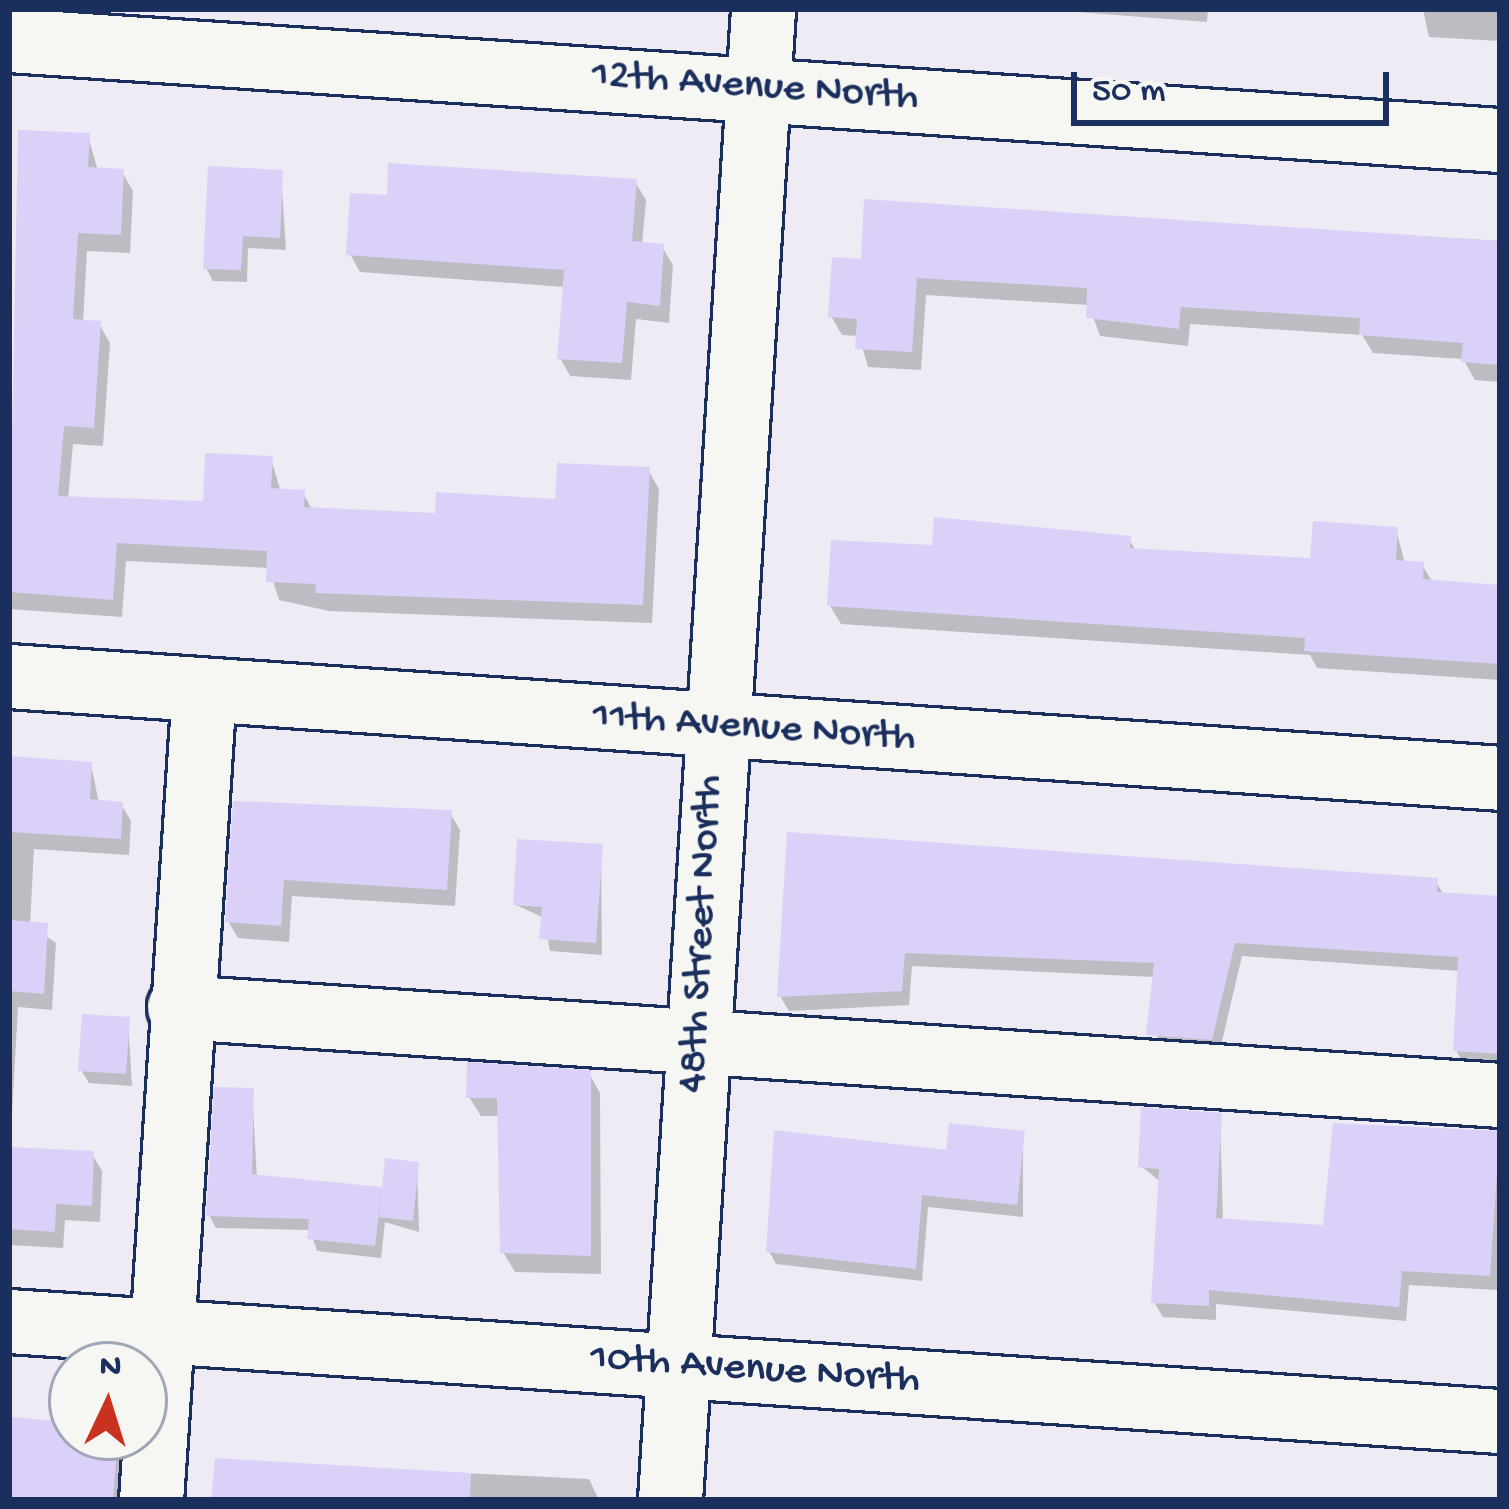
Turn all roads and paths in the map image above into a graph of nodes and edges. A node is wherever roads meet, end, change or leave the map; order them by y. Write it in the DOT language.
graph roads {
  1 [pos="763,9"];
  2 [pos="244,32"];
  3 [pos="9,40"];
  4 [pos="759,88"];
  5 [pos="1500,140"];
  6 [pos="9,676"];
  7 [pos="204,690"];
  8 [pos="715,728"];
  9 [pos="1500,778"];
  10 [pos="179,1007"];
  11 [pos="697,1043"];
  12 [pos="1500,1095"];
  13 [pos="9,1321"];
  14 [pos="159,1331"];
  15 [pos="678,1366"];
  16 [pos="1500,1421"];
  17 [pos="151,1500"];
  18 [pos="670,1500"];
  1 -- 4 [label="street, 48th Street North"];
  2 -- 3 [label="street, 12th Avenue North"];
  2 -- 4 [label="street, 12th Avenue North"];
  4 -- 5 [label="street, 12th Avenue North"];
  4 -- 8 [label="street, 48th Street North"];
  6 -- 7 [label="street, 11th Avenue North"];
  7 -- 8 [label="street, 11th Avenue North"];
  7 -- 10 [label="street"];
  8 -- 9 [label="street, 11th Avenue North"];
  8 -- 11 [label="street, 48th Street North"];
  10 -- 11 [label="street"];
  10 -- 14 [label="street"];
  11 -- 12 [label="street"];
  11 -- 15 [label="street, 48th Street North"];
  13 -- 14 [label="street, 10th Avenue North"];
  14 -- 15 [label="street, 10th Avenue North"];
  14 -- 17 [label="street"];
  15 -- 16 [label="street, 10th Avenue North"];
  15 -- 18 [label="street, 48th Street North"];
}
